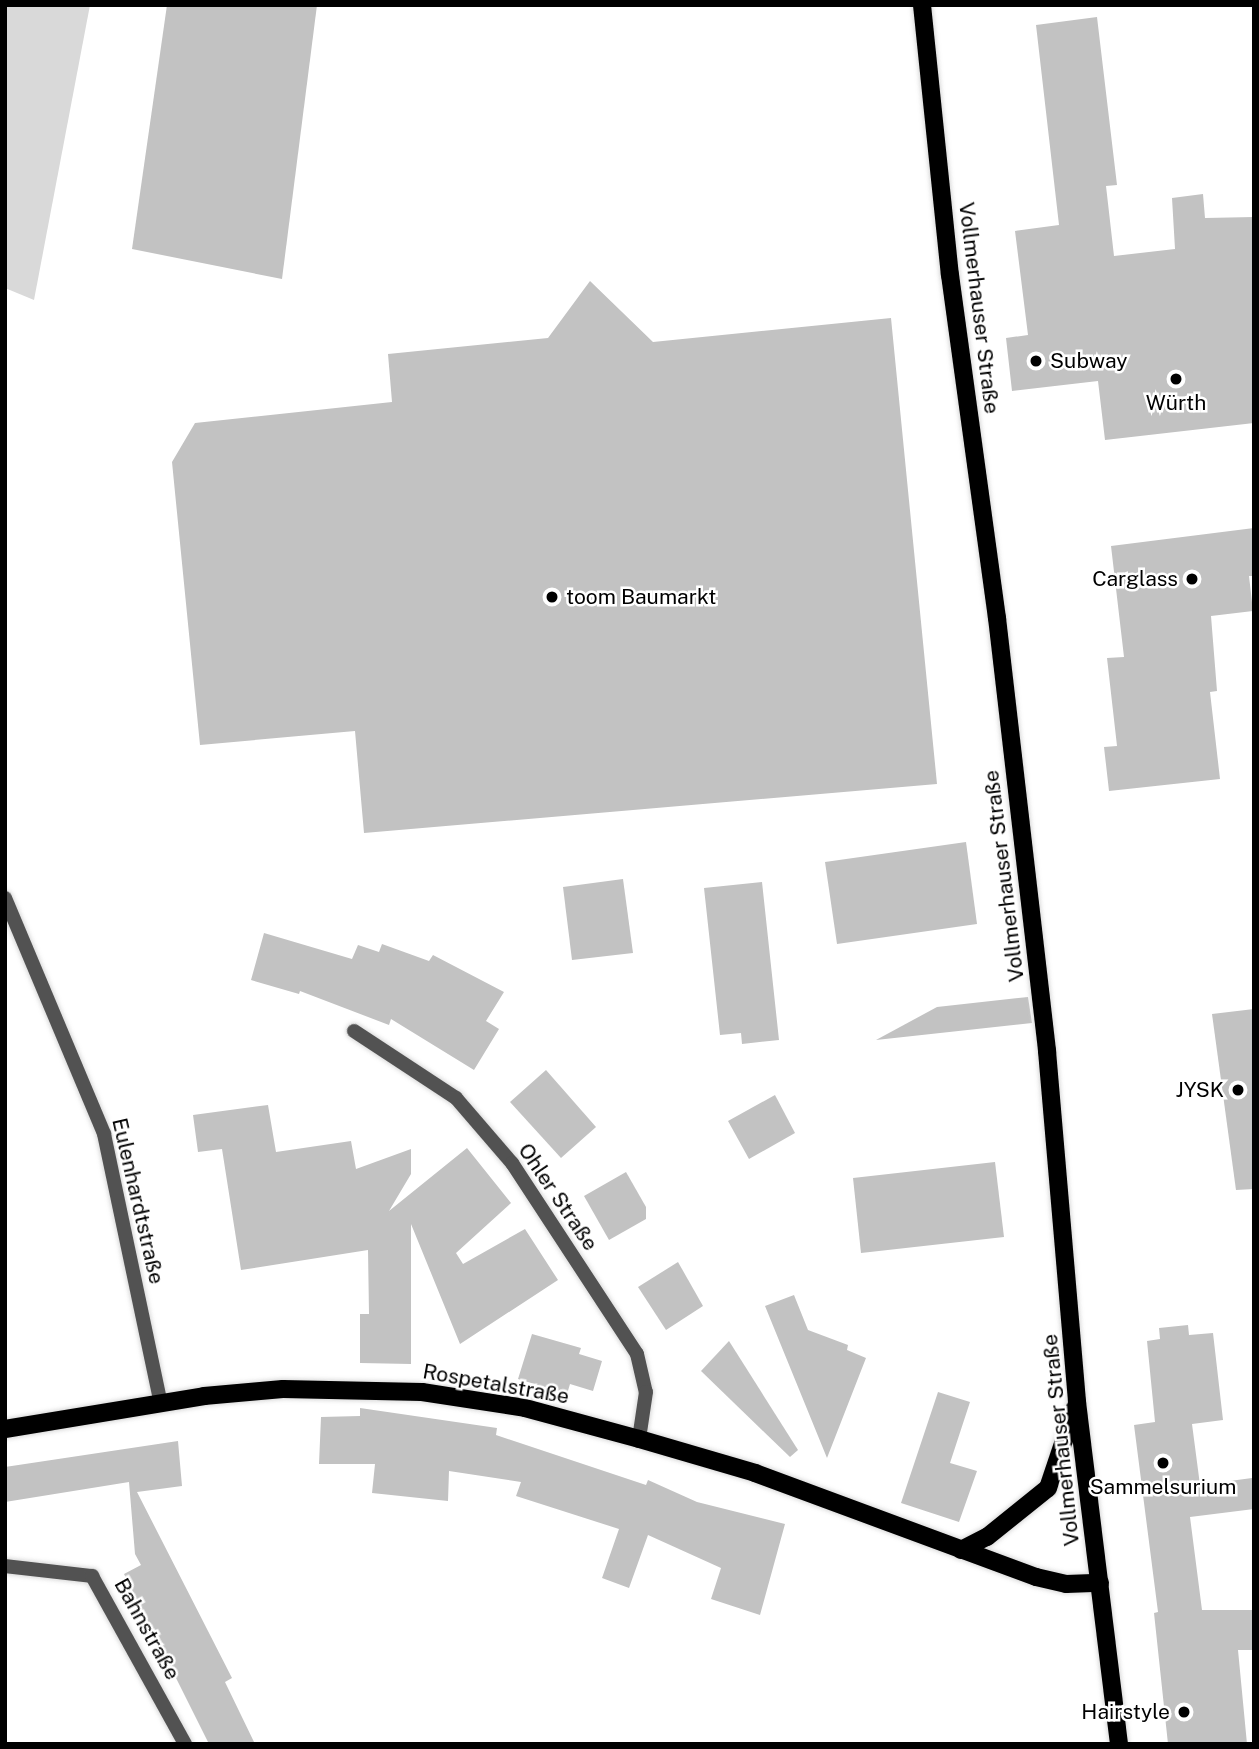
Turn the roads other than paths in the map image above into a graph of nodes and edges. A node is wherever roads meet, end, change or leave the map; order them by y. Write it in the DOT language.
graph roads {
  1 [pos="922,5"];
  2 [pos="5,898"];
  3 [pos="354,1031"];
  4 [pos="1077,1402"];
  5 [pos="161,1405"];
  6 [pos="5,1429"];
  7 [pos="639,1439"];
  8 [pos="961,1550"];
  9 [pos="5,1566"];
  10 [pos="1100,1583"];
  11 [pos="185,1744"];
  12 [pos="1119,1744"];
  1 -- 4 [label="main road, Vollmerhauser Straße"];
  2 -- 5 [label="street, Eulenhardtstraße"];
  3 -- 7 [label="street, Ohler Straße"];
  4 -- 8 [label="main road"];
  4 -- 10 [label="main road, Vollmerhauser Straße"];
  5 -- 6 [label="main road, Rospetalstraße"];
  5 -- 7 [label="main road, Rospetalstraße"];
  7 -- 8 [label="main road, Rospetalstraße"];
  8 -- 10 [label="main road, Rospetalstraße"];
  9 -- 11 [label="street, Bahnstraße"];
  10 -- 12 [label="main road, Vollmerhauser Straße"];
}
